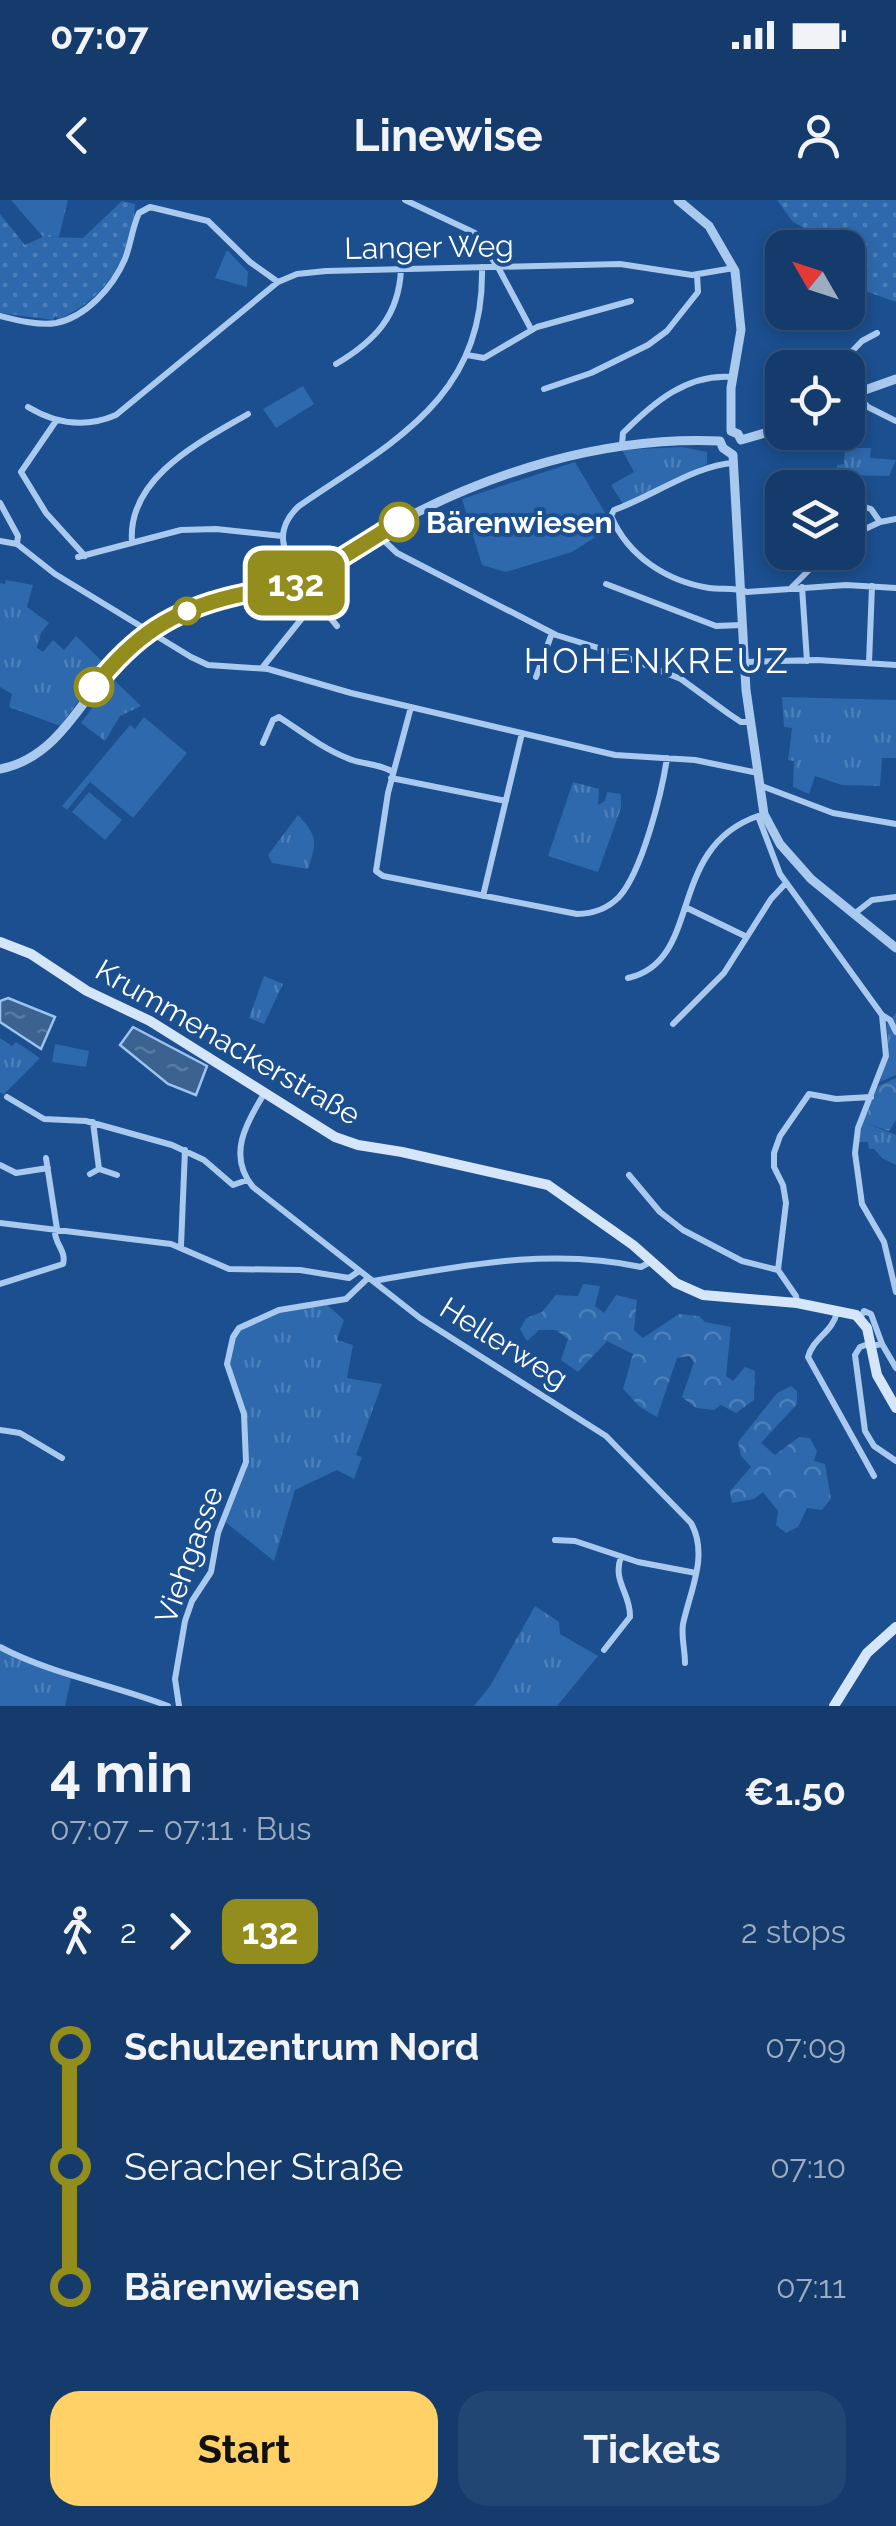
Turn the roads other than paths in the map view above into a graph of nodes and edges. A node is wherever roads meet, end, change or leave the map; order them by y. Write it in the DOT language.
graph roads {
  1 [pos="405,200"];
  2 [pos="678,200"];
  3 [pos="482,267"];
  4 [pos="499,268"];
  5 [pos="734,268"];
  6 [pos="401,269"];
  7 [pos="697,274"];
  8 [pos="278,282"];
  9 [pos="631,301"];
  10 [pos="0,316"];
  11 [pos="530,329"];
  12 [pos="877,333"];
  13 [pos="853,350"];
  14 [pos="467,355"];
  15 [pos="336,364"];
  16 [pos="733,377"];
  17 [pos="896,379"];
  18 [pos="544,389"];
  19 [pos="865,390"];
  20 [pos="865,404"];
  21 [pos="28,407"];
  22 [pos="248,414"];
  23 [pos="56,421"];
  24 [pos="896,421"];
  25 [pos="732,430"];
  26 [pos="765,433"];
  27 [pos="741,440"];
  28 [pos="720,441"];
  29 [pos="622,444"];
  30 [pos="732,451"];
  31 [pos="734,463"];
  32 [pos="0,502"];
  33 [pos="865,507"];
  34 [pos="896,519"];
  35 [pos="880,522"];
  36 [pos="865,530"];
  37 [pos="377,534"];
  38 [pos="282,536"];
  39 [pos="0,541"];
  40 [pos="132,542"];
  41 [pos="17,544"];
  42 [pos="810,571"];
  43 [pos="302,581"];
  44 [pos="606,584"];
  45 [pos="872,586"];
  46 [pos="814,587"];
  47 [pos="791,588"];
  48 [pos="802,588"];
  49 [pos="896,588"];
  50 [pos="740,589"];
  51 [pos="318,604"];
  52 [pos="337,626"];
  53 [pos="742,626"];
  54 [pos="148,631"];
  55 [pos="552,634"];
  56 [pos="807,661"];
  57 [pos="744,662"];
  58 [pos="869,663"];
  59 [pos="896,665"];
  60 [pos="262,668"];
  61 [pos="536,677"];
  62 [pos="412,707"];
  63 [pos="750,722"];
  64 [pos="522,733"];
  65 [pos="263,742"];
  66 [pos="668,758"];
  67 [pos="0,769"];
  68 [pos="758,773"];
  69 [pos="392,775"];
  70 [pos="759,785"];
  71 [pos="506,801"];
  72 [pos="761,815"];
  73 [pos="896,824"];
  74 [pos="786,883"];
  75 [pos="483,896"];
  76 [pos="896,897"];
  77 [pos="684,907"];
  78 [pos="853,914"];
  79 [pos="747,937"];
  80 [pos="0,942"];
  81 [pos="896,948"];
  82 [pos="628,978"];
  83 [pos="882,1015"];
  84 [pos="673,1024"];
  85 [pos="896,1032"];
  86 [pos="265,1093"];
  87 [pos="7,1097"];
  88 [pos="871,1098"];
  89 [pos="93,1122"];
  90 [pos="185,1150"];
  91 [pos="46,1158"];
  92 [pos="0,1165"];
  93 [pos="48,1168"];
  94 [pos="99,1169"];
  95 [pos="90,1174"];
  96 [pos="628,1174"];
  97 [pos="118,1175"];
  98 [pos="248,1180"];
  99 [pos="0,1223"];
  100 [pos="56,1229"];
  101 [pos="182,1246"];
  102 [pos="652,1261"];
  103 [pos="359,1270"];
  104 [pos="778,1270"];
  105 [pos="371,1280"];
  106 [pos="0,1284"];
  107 [pos="896,1292"];
  108 [pos="797,1303"];
  109 [pos="837,1310"];
  110 [pos="875,1344"];
  111 [pos="896,1368"];
  112 [pos="896,1408"];
  113 [pos="0,1430"];
  114 [pos="62,1458"];
  115 [pos="896,1461"];
  116 [pos="874,1476"];
  117 [pos="555,1540"];
  118 [pos="621,1557"];
  119 [pos="696,1572"];
  120 [pos="894,1629"];
  121 [pos="0,1646"];
  122 [pos="604,1650"];
  123 [pos="685,1663"];
  124 [pos="175,1696"];
  125 [pos="166,1705"];
  126 [pos="179,1706"];
  127 [pos="834,1706"];
  1 -- 4 [label="street"];
  2 -- 5 [label="street"];
  3 -- 4 [label="street, Langer Weg"];
  3 -- 6 [label="street, Langer Weg"];
  3 -- 14 [label="street"];
  4 -- 7 [label="street, Langer Weg"];
  4 -- 11 [label="street"];
  5 -- 7 [label="street, Langer Weg"];
  5 -- 16 [label="street"];
  6 -- 8 [label="street, Langer Weg"];
  6 -- 15 [label="street"];
  7 -- 18 [label="street"];
  8 -- 10 [label="street"];
  8 -- 23 [label="street"];
  9 -- 11 [label="street"];
  11 -- 14 [label="street"];
  12 -- 13 [label="street"];
  14 -- 38 [label="street"];
  16 -- 25 [label="street"];
  16 -- 29 [label="street"];
  17 -- 19 [label="street"];
  20 -- 24 [label="street"];
  21 -- 23 [label="street"];
  22 -- 40 [label="street"];
  23 -- 40 [label="street"];
  25 -- 27 [label="street"];
  25 -- 28 [label="street"];
  26 -- 27 [label="street"];
  27 -- 30 [label="street"];
  28 -- 29 [label="street"];
  28 -- 30 [label="street"];
  29 -- 37 [label="street"];
  30 -- 31 [label="street"];
  31 -- 50 [label="street"];
  31 -- 50 [label="street"];
  32 -- 41 [label="street"];
  33 -- 35 [label="street"];
  34 -- 35 [label="street"];
  35 -- 36 [label="street"];
  37 -- 43 [label="street"];
  37 -- 55 [label="street"];
  38 -- 40 [label="street"];
  38 -- 43 [label="street"];
  39 -- 41 [label="street"];
  41 -- 54 [label="street"];
  42 -- 46 [label="street"];
  42 -- 47 [label="street"];
  43 -- 51 [label="street"];
  43 -- 54 [label="street"];
  44 -- 53 [label="street"];
  45 -- 46 [label="street"];
  45 -- 49 [label="street"];
  45 -- 58 [label="street"];
  46 -- 48 [label="street"];
  47 -- 48 [label="street"];
  47 -- 50 [label="street"];
  48 -- 56 [label="street"];
  50 -- 53 [label="street"];
  51 -- 52 [label="street"];
  51 -- 60 [label="street"];
  53 -- 57 [label="street"];
  54 -- 60 [label="street"];
  54 -- 67 [label="street"];
  55 -- 61 [label="street"];
  55 -- 63 [label="street"];
  56 -- 57 [label="street"];
  56 -- 58 [label="street"];
  57 -- 63 [label="street"];
  58 -- 59 [label="street"];
  60 -- 62 [label="street"];
  62 -- 64 [label="street"];
  62 -- 69 [label="street"];
  63 -- 68 [label="street"];
  64 -- 66 [label="street"];
  64 -- 71 [label="street"];
  65 -- 69 [label="street"];
  66 -- 68 [label="street"];
  66 -- 75 [label="street"];
  68 -- 70 [label="street"];
  69 -- 71 [label="street"];
  69 -- 75 [label="street"];
  70 -- 72 [label="street"];
  70 -- 73 [label="street"];
  71 -- 75 [label="street"];
  72 -- 74 [label="street"];
  72 -- 77 [label="street"];
  72 -- 78 [label="street"];
  74 -- 79 [label="street"];
  74 -- 83 [label="street"];
  76 -- 78 [label="street"];
  77 -- 79 [label="street"];
  77 -- 82 [label="street"];
  78 -- 81 [label="street"];
  79 -- 84 [label="street"];
  80 -- 86 [label="main road, Krummenackerstraße"];
  83 -- 85 [label="street"];
  83 -- 88 [label="street"];
  86 -- 98 [label="street"];
  86 -- 102 [label="main road, Krummenackerstraße"];
  87 -- 89 [label="street"];
  88 -- 104 [label="street"];
  88 -- 107 [label="street"];
  89 -- 90 [label="street"];
  89 -- 94 [label="street"];
  90 -- 98 [label="street, Hellerweg"];
  90 -- 101 [label="street"];
  91 -- 93 [label="street"];
  92 -- 93 [label="street"];
  93 -- 100 [label="street"];
  94 -- 95 [label="street"];
  94 -- 97 [label="street"];
  96 -- 104 [label="street"];
  98 -- 103 [label="street, Hellerweg"];
  99 -- 100 [label="street"];
  100 -- 101 [label="street"];
  100 -- 106 [label="street"];
  101 -- 103 [label="street"];
  102 -- 105 [label="street"];
  102 -- 108 [label="main road, Krummenackerstraße"];
  103 -- 105 [label="street, Hellerweg"];
  104 -- 108 [label="street"];
  105 -- 119 [label="street, Hellerweg"];
  105 -- 124 [label="street, Viehgasse"];
  108 -- 109 [label="main road, Krummenackerstraße"];
  109 -- 110 [label="main road, Krummenackerstraße"];
  109 -- 116 [label="street"];
  110 -- 111 [label="street"];
  110 -- 112 [label="main road"];
  110 -- 115 [label="street"];
  113 -- 114 [label="street"];
  117 -- 118 [label="street"];
  118 -- 119 [label="street"];
  118 -- 122 [label="street"];
  119 -- 123 [label="street, Hellerweg"];
  120 -- 127 [label="main road"];
  121 -- 125 [label="street"];
  124 -- 125 [label="street"];
  124 -- 126 [label="street, Viehgasse"];
}
